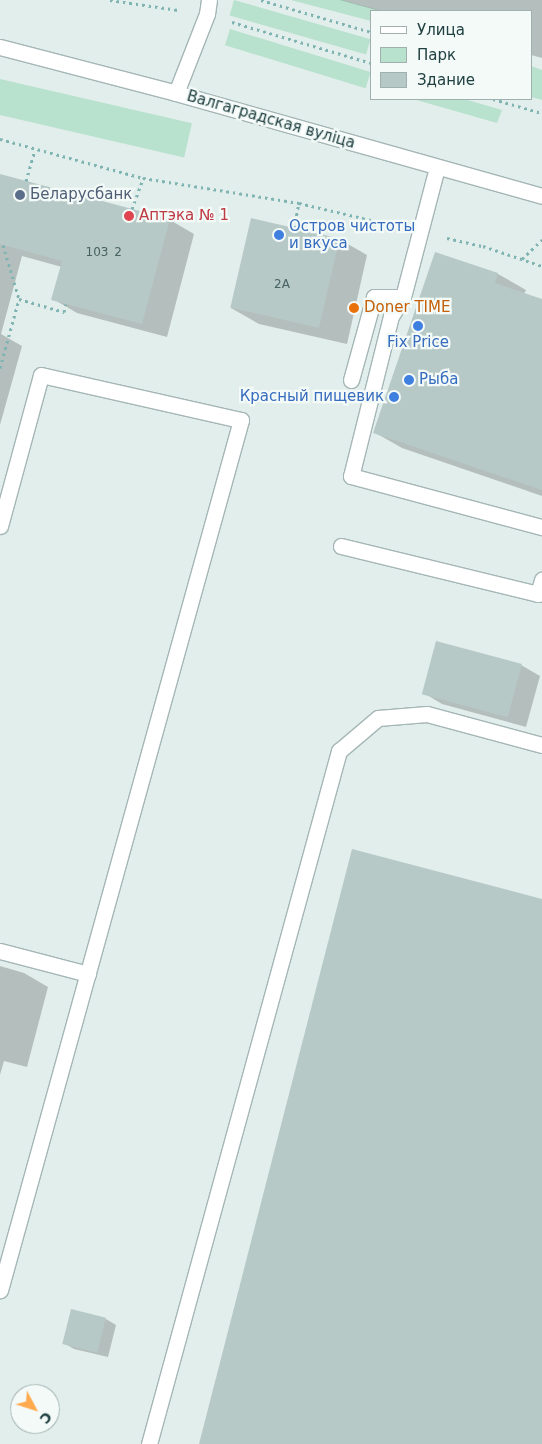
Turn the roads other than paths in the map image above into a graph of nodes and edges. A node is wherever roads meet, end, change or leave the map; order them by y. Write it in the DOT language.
graph roads {
  1 [pos="208,7"];
  2 [pos="0,47"];
  3 [pos="176,93"];
  4 [pos="437,167"];
  5 [pos="542,196"];
  6 [pos="403,297"];
  7 [pos="351,380"];
  8 [pos="0,526"];
  9 [pos="542,527"];
  10 [pos="341,546"];
  11 [pos="542,580"];
  12 [pos="542,745"];
  13 [pos="0,950"];
  14 [pos="88,974"];
  15 [pos="0,1290"];
  16 [pos="149,1444"];
  1 -- 3 [label="main road"];
  2 -- 3 [label="main road, Валгаградская вуліца"];
  3 -- 4 [label="main road, Валгаградская вуліца"];
  4 -- 5 [label="main road, Валгаградская вуліца"];
  4 -- 6 [label="main road"];
  6 -- 7 [label="main road"];
  6 -- 9 [label="main road"];
  8 -- 14 [label="main road"];
  10 -- 11 [label="main road"];
  12 -- 16 [label="main road"];
  13 -- 14 [label="main road"];
  14 -- 15 [label="main road"];
}
